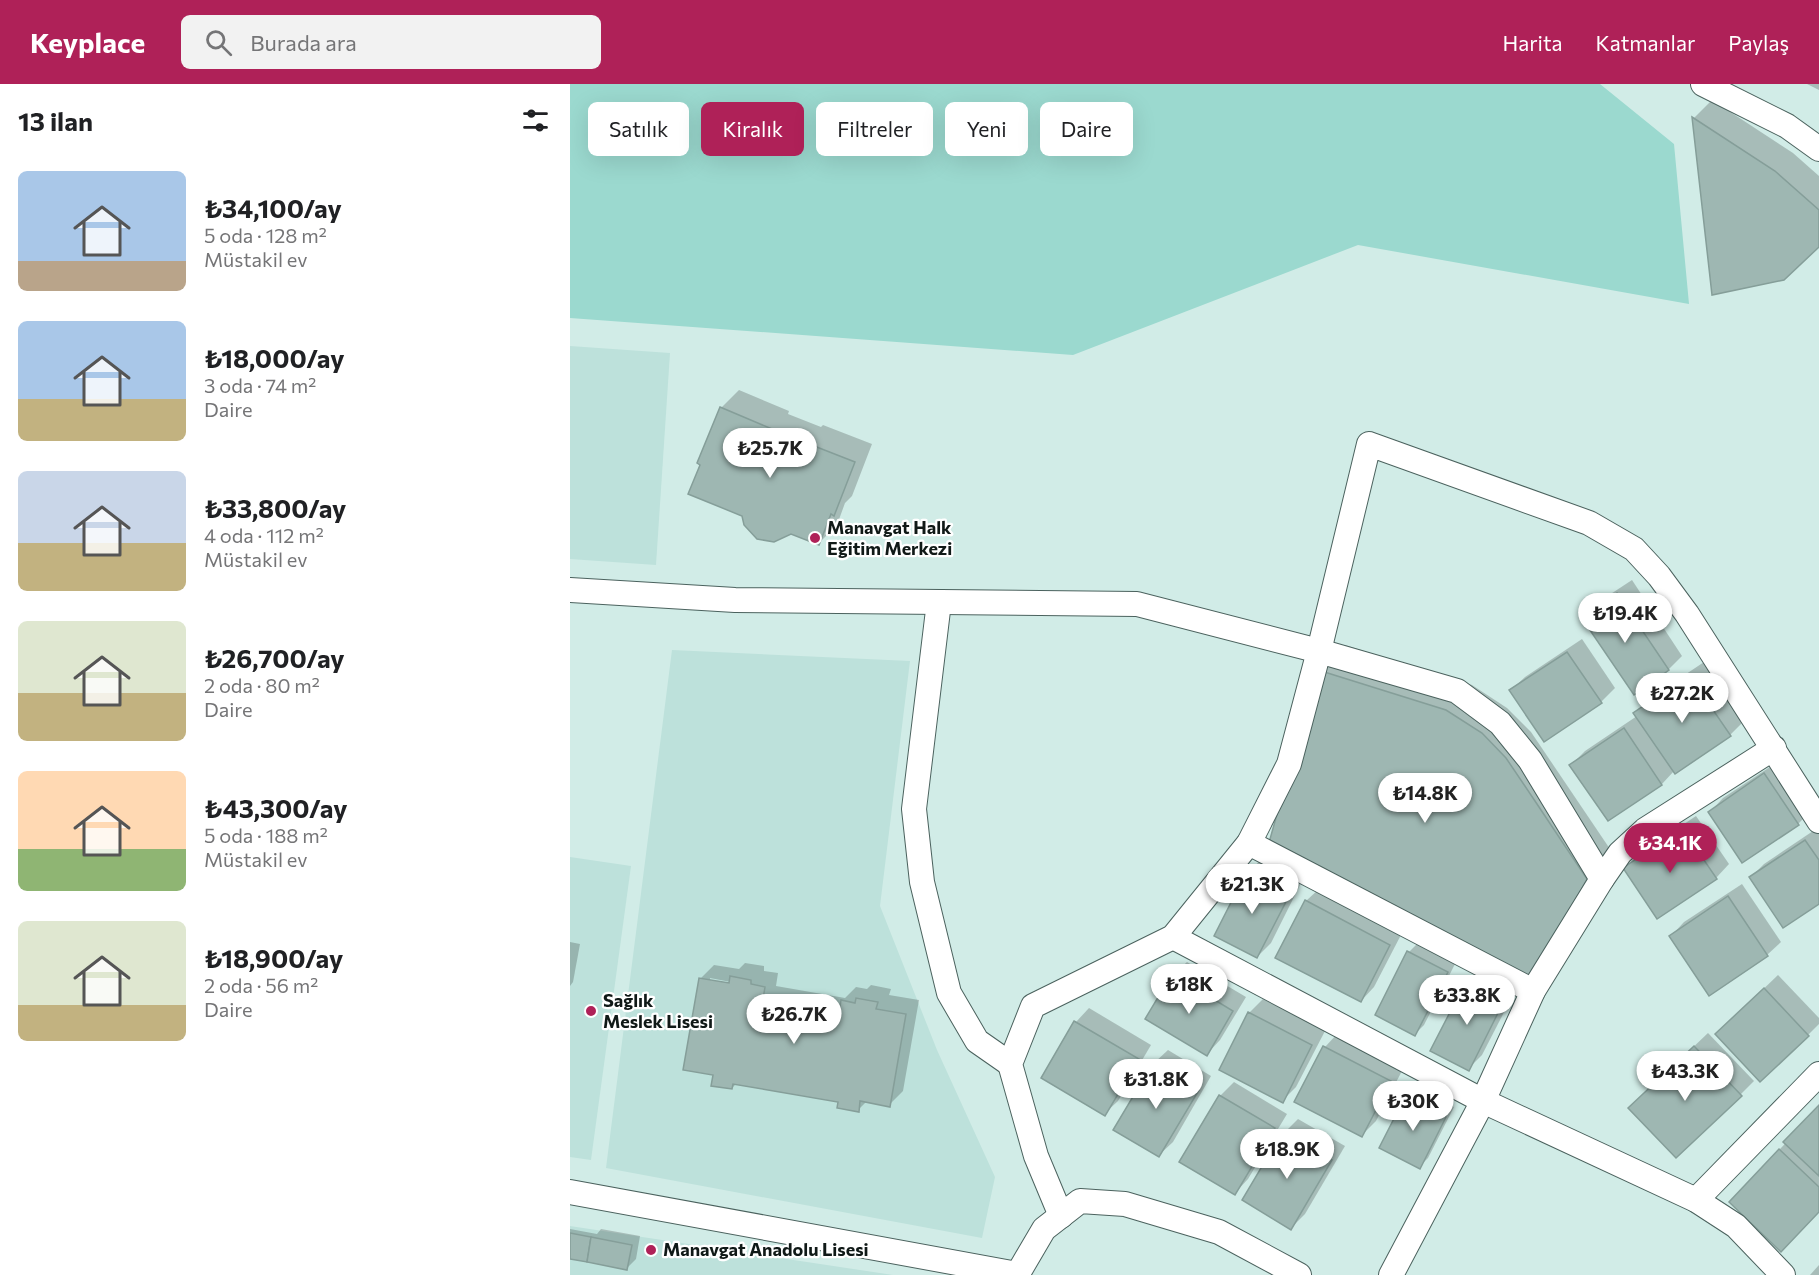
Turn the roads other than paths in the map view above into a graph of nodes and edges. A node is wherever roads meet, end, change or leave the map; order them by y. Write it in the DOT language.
graph roads {
  1 [pos="1703,84"];
  2 [pos="1819,149"];
  3 [pos="570,590"];
  4 [pos="939,602"];
  5 [pos="1318,651"];
  6 [pos="1774,748"];
  7 [pos="1819,821"];
  8 [pos="1249,843"];
  9 [pos="1602,879"];
  10 [pos="1173,937"];
  11 [pos="1533,991"];
  12 [pos="1010,1064"];
  13 [pos="1819,1074"];
  14 [pos="1483,1101"];
  15 [pos="570,1192"];
  16 [pos="1696,1200"];
  17 [pos="1061,1216"];
  18 [pos="1017,1275"];
  19 [pos="1299,1275"];
  20 [pos="1391,1275"];
  21 [pos="1783,1275"];
  1 -- 2 [label="street"];
  3 -- 4 [label="street"];
  4 -- 5 [label="street"];
  4 -- 12 [label="street"];
  5 -- 6 [label="street"];
  5 -- 8 [label="street"];
  5 -- 9 [label="street"];
  6 -- 7 [label="street"];
  6 -- 9 [label="street"];
  8 -- 10 [label="street"];
  8 -- 11 [label="street"];
  9 -- 11 [label="street"];
  10 -- 12 [label="street"];
  10 -- 14 [label="street"];
  11 -- 14 [label="street"];
  12 -- 17 [label="street"];
  13 -- 16 [label="street"];
  14 -- 16 [label="street"];
  14 -- 20 [label="street"];
  15 -- 18 [label="street"];
  16 -- 21 [label="street"];
  17 -- 18 [label="street"];
  17 -- 19 [label="street"];
}
